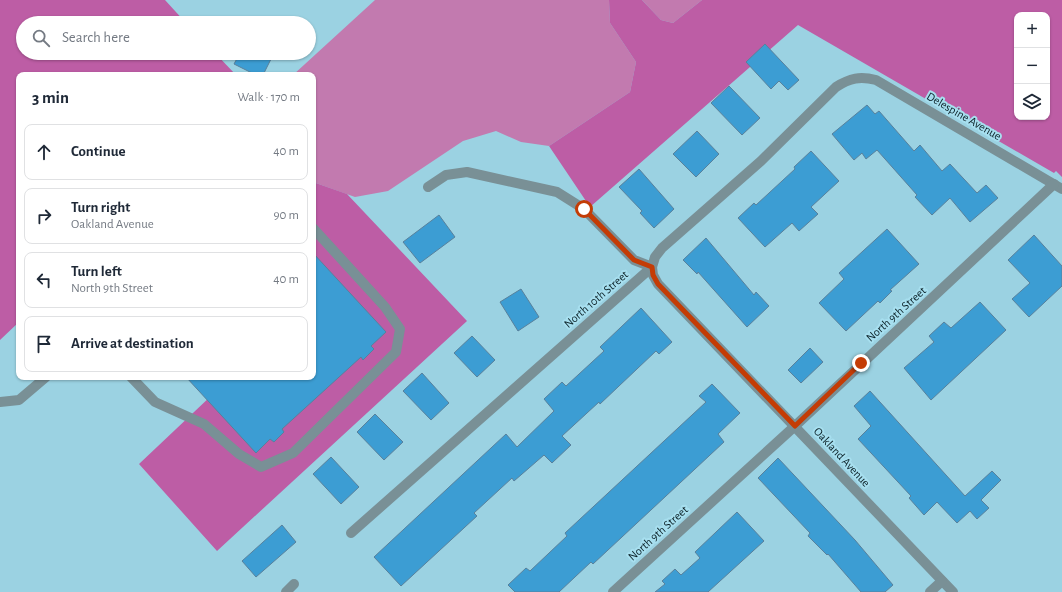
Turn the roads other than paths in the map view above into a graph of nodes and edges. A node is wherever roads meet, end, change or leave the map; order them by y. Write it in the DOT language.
graph roads {
  1 [pos="850,79"];
  2 [pos="1058,186"];
  3 [pos="428,187"];
  4 [pos="316,231"];
  5 [pos="652,267"];
  6 [pos="42,380"];
  7 [pos="134,380"];
  8 [pos="0,402"];
  9 [pos="795,426"];
  10 [pos="351,533"];
  11 [pos="942,581"];
  12 [pos="294,584"];
  13 [pos="286,592"];
  14 [pos="613,592"];
  15 [pos="930,592"];
  16 [pos="953,592"];
  1 -- 2 [label="street, Delespine Avenue"];
  1 -- 5 [label="street, North 10th Street"];
  2 -- 9 [label="street, North 9th Street"];
  3 -- 5 [label="street"];
  4 -- 7 [label="street"];
  5 -- 9 [label="street, Oakland Avenue"];
  5 -- 10 [label="street, North 10th Street"];
  6 -- 8 [label="street"];
  9 -- 11 [label="street, Oakland Avenue"];
  9 -- 14 [label="street, North 9th Street"];
  11 -- 15 [label="street"];
  11 -- 16 [label="street, Oakland Avenue"];
  12 -- 13 [label="street"];
}
